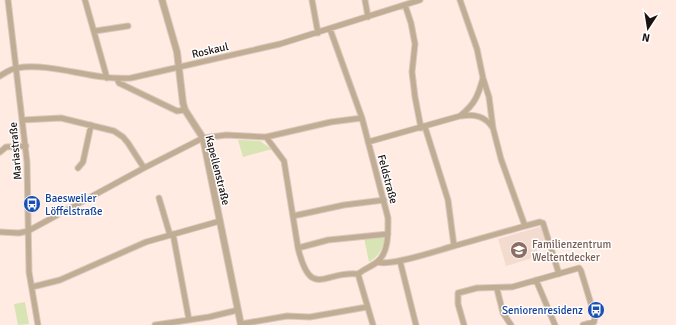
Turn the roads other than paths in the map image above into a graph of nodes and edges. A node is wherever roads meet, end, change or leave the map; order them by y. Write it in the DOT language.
graph roads {
  1 [pos="8,0"];
  2 [pos="85,0"];
  3 [pos="162,0"];
  4 [pos="312,0"];
  5 [pos="365,0"];
  6 [pos="460,0"];
  7 [pos="417,1"];
  8 [pos="405,6"];
  9 [pos="368,17"];
  10 [pos="128,26"];
  11 [pos="330,29"];
  12 [pos="95,31"];
  13 [pos="318,33"];
  14 [pos="180,67"];
  15 [pos="16,68"];
  16 [pos="0,76"];
  17 [pos="107,78"];
  18 [pos="483,78"];
  19 [pos="117,79"];
  20 [pos="185,110"];
  21 [pos="460,116"];
  22 [pos="362,118"];
  23 [pos="23,120"];
  24 [pos="92,126"];
  25 [pos="423,127"];
  26 [pos="493,128"];
  27 [pos="266,137"];
  28 [pos="203,138"];
  29 [pos="368,142"];
  30 [pos="26,146"];
  31 [pos="0,152"];
  32 [pos="78,168"];
  33 [pos="144,168"];
  34 [pos="159,198"];
  35 [pos="384,200"];
  36 [pos="293,216"];
  37 [pos="220,221"];
  38 [pos="525,226"];
  39 [pos="28,231"];
  40 [pos="0,232"];
  41 [pos="172,234"];
  42 [pos="388,234"];
  43 [pos="454,246"];
  44 [pos="298,248"];
  45 [pos="400,261"];
  46 [pos="377,262"];
  47 [pos="358,274"];
  48 [pos="559,274"];
  49 [pos="536,280"];
  50 [pos="32,288"];
  51 [pos="497,289"];
  52 [pos="367,307"];
  53 [pos="238,310"];
  54 [pos="190,320"];
  55 [pos="241,324"];
  56 [pos="38,325"];
  57 [pos="155,325"];
  58 [pos="373,325"];
  59 [pos="416,325"];
  60 [pos="464,325"];
  61 [pos="511,325"];
  62 [pos="555,325"];
  63 [pos="582,325"];
  1 -- 15 [label="street, Mariastraße"];
  2 -- 12 [label="street"];
  3 -- 14 [label="street, Kapellenstraße"];
  4 -- 13 [label="street"];
  5 -- 9 [label="street"];
  6 -- 18 [label="street"];
  7 -- 8 [label="street, Roskaul"];
  8 -- 9 [label="street, Roskaul"];
  8 -- 25 [label="street"];
  9 -- 11 [label="street, Roskaul"];
  10 -- 12 [label="street"];
  11 -- 13 [label="street, Roskaul"];
  11 -- 22 [label="street, Feldstraße"];
  12 -- 17 [label="street"];
  13 -- 14 [label="street, Roskaul"];
  14 -- 19 [label="street, Roskaul"];
  14 -- 20 [label="street, Kapellenstraße"];
  15 -- 16 [label="street, Roskaul"];
  15 -- 17 [label="street, Roskaul"];
  15 -- 23 [label="street, Mariastraße"];
  17 -- 19 [label="street, Roskaul"];
  18 -- 21 [label="street"];
  18 -- 26 [label="street"];
  19 -- 20 [label="street"];
  20 -- 28 [label="street, Kapellenstraße"];
  21 -- 25 [label="street"];
  21 -- 26 [label="street"];
  22 -- 27 [label="street"];
  22 -- 29 [label="street, Feldstraße"];
  23 -- 24 [label="street"];
  23 -- 30 [label="street, Mariastraße"];
  24 -- 32 [label="street"];
  24 -- 33 [label="street"];
  25 -- 29 [label="street"];
  25 -- 43 [label="street"];
  26 -- 38 [label="street"];
  27 -- 28 [label="street"];
  27 -- 36 [label="street"];
  28 -- 33 [label="street"];
  28 -- 37 [label="street, Kapellenstraße"];
  29 -- 35 [label="street, Feldstraße"];
  30 -- 31 [label="street"];
  30 -- 39 [label="street, Mariastraße"];
  33 -- 39 [label="street"];
  34 -- 41 [label="street"];
  35 -- 36 [label="street"];
  35 -- 42 [label="street, Feldstraße"];
  36 -- 44 [label="street"];
  37 -- 41 [label="street"];
  37 -- 53 [label="street, Kapellenstraße"];
  38 -- 43 [label="street"];
  38 -- 48 [label="street"];
  39 -- 40 [label="street"];
  39 -- 50 [label="street, Mariastraße"];
  41 -- 50 [label="street"];
  41 -- 54 [label="street"];
  42 -- 44 [label="street"];
  42 -- 46 [label="street, Feldstraße"];
  43 -- 45 [label="street"];
  44 -- 47 [label="street"];
  45 -- 46 [label="street"];
  45 -- 59 [label="street"];
  46 -- 47 [label="street"];
  47 -- 52 [label="street"];
  48 -- 49 [label="street"];
  48 -- 63 [label="street"];
  49 -- 51 [label="street"];
  49 -- 62 [label="street"];
  50 -- 56 [label="street, Mariastraße"];
  51 -- 60 [label="street"];
  51 -- 61 [label="street"];
  52 -- 55 [label="street"];
  52 -- 58 [label="street"];
  53 -- 54 [label="street"];
  53 -- 55 [label="street, Kapellenstraße"];
  54 -- 57 [label="street"];
}
